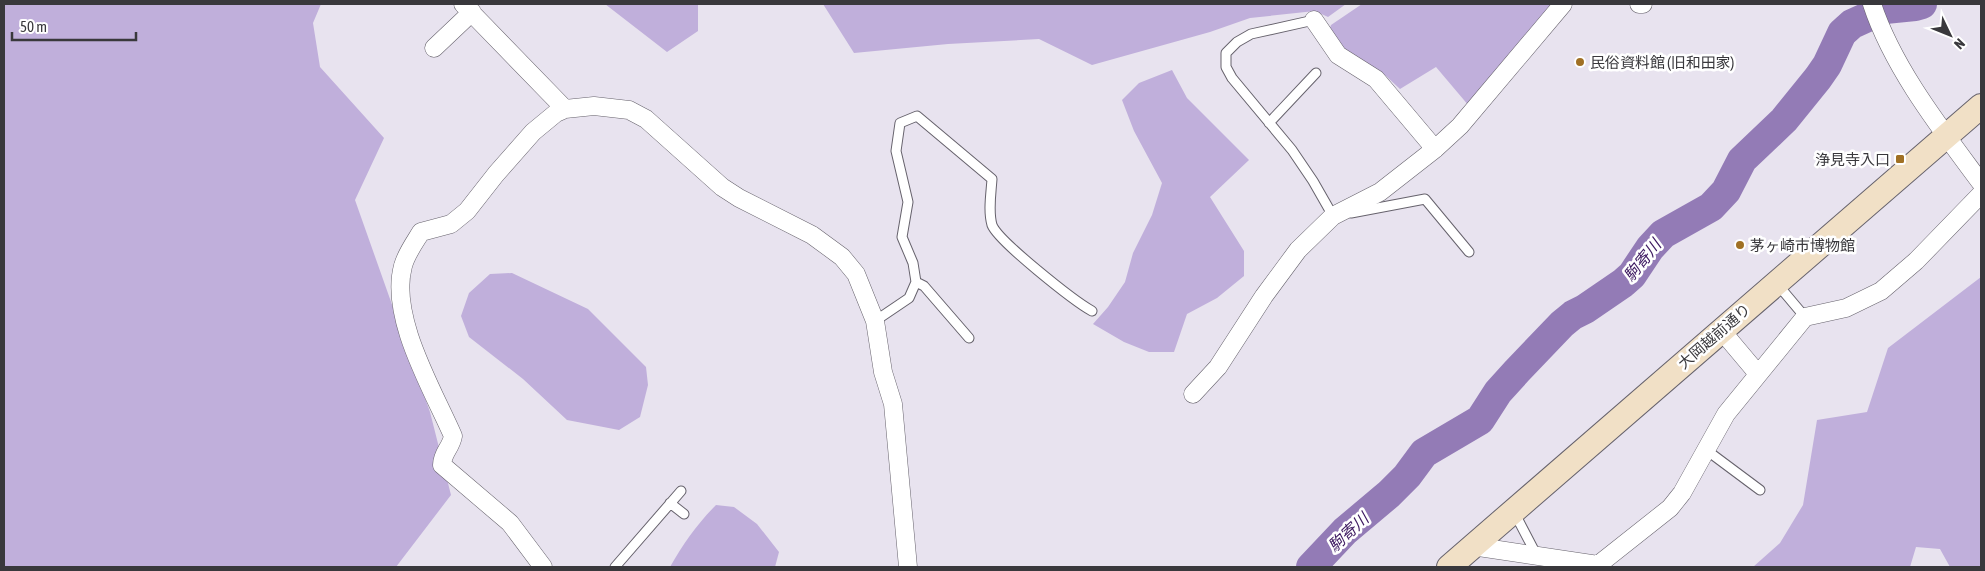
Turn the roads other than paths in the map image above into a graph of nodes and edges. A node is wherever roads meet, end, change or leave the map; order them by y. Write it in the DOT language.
graph roads {
  1 [pos="1563,4"];
  2 [pos="468,8"];
  3 [pos="1874,8"];
  4 [pos="1314,20"];
  5 [pos="434,48"];
  6 [pos="1316,73"];
  7 [pos="1981,106"];
  8 [pos="565,109"];
  9 [pos="1269,123"];
  10 [pos="1947,136"];
  11 [pos="1435,149"];
  12 [pos="1981,183"];
  13 [pos="1981,194"];
  14 [pos="1332,216"];
  15 [pos="1469,252"];
  16 [pos="916,282"];
  17 [pos="1776,283"];
  18 [pos="1092,311"];
  19 [pos="1805,317"];
  20 [pos="875,321"];
  21 [pos="1721,330"];
  22 [pos="969,338"];
  23 [pos="1758,374"];
  24 [pos="1193,394"];
  25 [pos="1705,449"];
  26 [pos="1760,490"];
  27 [pos="681,491"];
  28 [pos="670,504"];
  29 [pos="1513,511"];
  30 [pos="684,514"];
  31 [pos="1472,546"];
  32 [pos="1538,556"];
  33 [pos="618,564"];
  34 [pos="543,567"];
  35 [pos="629,567"];
  36 [pos="908,567"];
  37 [pos="1449,567"];
  1 -- 11 [label="street"];
  2 -- 5 [label="street"];
  2 -- 8 [label="street"];
  3 -- 10 [label="street"];
  4 -- 9 [label="lane"];
  4 -- 11 [label="street"];
  6 -- 9 [label="lane"];
  7 -- 10 [label="street, 大岡越前通り"];
  8 -- 20 [label="street"];
  8 -- 34 [label="street"];
  9 -- 14 [label="lane"];
  10 -- 12 [label="street"];
  10 -- 17 [label="street, 大岡越前通り"];
  11 -- 14 [label="street"];
  13 -- 19 [label="street"];
  14 -- 15 [label="lane"];
  14 -- 24 [label="street"];
  16 -- 18 [label="lane"];
  16 -- 20 [label="lane"];
  16 -- 22 [label="lane"];
  17 -- 19 [label="lane"];
  17 -- 21 [label="street, 大岡越前通り"];
  19 -- 23 [label="street"];
  20 -- 36 [label="street"];
  21 -- 23 [label="street"];
  21 -- 29 [label="street, 大岡越前通り"];
  23 -- 25 [label="street"];
  25 -- 26 [label="lane"];
  25 -- 32 [label="street"];
  27 -- 28 [label="lane"];
  28 -- 30 [label="lane"];
  28 -- 33 [label="lane"];
  29 -- 31 [label="street, 大岡越前通り"];
  29 -- 32 [label="lane"];
  31 -- 32 [label="street"];
  31 -- 37 [label="street, 大岡越前通り"];
  33 -- 35 [label="lane"];
}
